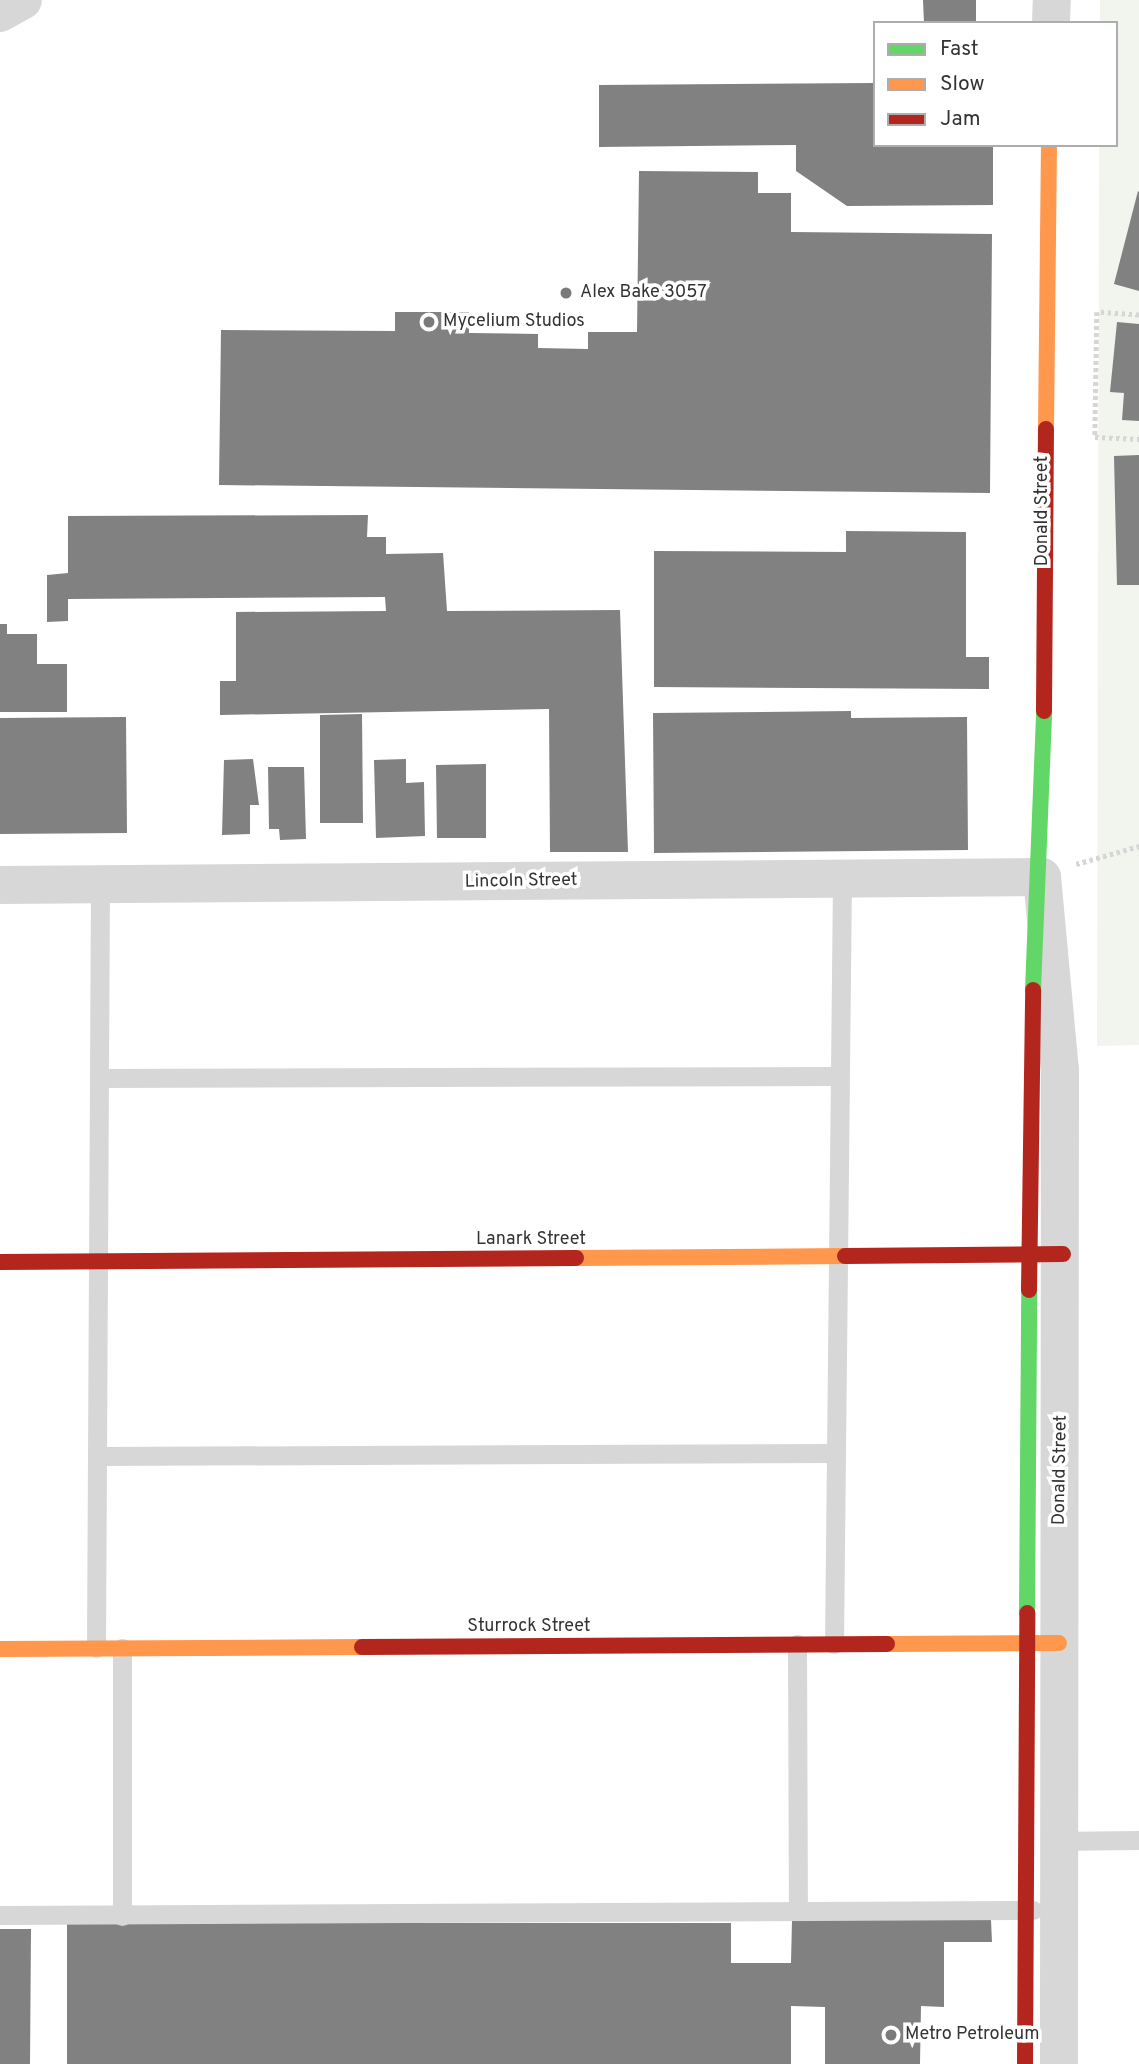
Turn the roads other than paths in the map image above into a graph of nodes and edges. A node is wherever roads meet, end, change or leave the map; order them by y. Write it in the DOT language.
graph roads {
  1 [pos="1052,0"];
  2 [pos="1051,21"];
  3 [pos="1049,147"];
  4 [pos="1042,877"];
  5 [pos="842,879"];
  6 [pos="0,885"];
  7 [pos="100,885"];
  8 [pos="838,1076"];
  9 [pos="99,1078"];
  10 [pos="1046,1254"];
  11 [pos="838,1257"];
  12 [pos="0,1262"];
  13 [pos="99,1262"];
  14 [pos="836,1453"];
  15 [pos="99,1456"];
  16 [pos="1043,1643"];
  17 [pos="797,1644"];
  18 [pos="834,1644"];
  19 [pos="96,1648"];
  20 [pos="122,1648"];
  21 [pos="0,1649"];
  22 [pos="1139,1840"];
  23 [pos="1043,1841"];
  24 [pos="798,1909"];
  25 [pos="1043,1910"];
  26 [pos="0,1915"];
  27 [pos="122,1916"];
  28 [pos="1025,2064"];
  29 [pos="1059,2064"];
  1 -- 2 [label="street"];
  3 -- 4 [label="street, Donald Street"];
  4 -- 5 [label="street, Lincoln Street"];
  4 -- 10 [label="street, Donald Street"];
  5 -- 7 [label="street, Lincoln Street"];
  5 -- 8 [label="lane"];
  6 -- 7 [label="street, Lincoln Street"];
  7 -- 9 [label="lane"];
  8 -- 9 [label="lane"];
  8 -- 11 [label="lane"];
  9 -- 13 [label="lane"];
  10 -- 11 [label="street, Lanark Street"];
  10 -- 16 [label="street, Donald Street"];
  11 -- 13 [label="street, Lanark Street"];
  11 -- 14 [label="lane"];
  12 -- 13 [label="street, Lanark Street"];
  13 -- 15 [label="lane"];
  14 -- 15 [label="lane"];
  14 -- 18 [label="lane"];
  15 -- 19 [label="lane"];
  16 -- 18 [label="street, Sturrock Street"];
  16 -- 23 [label="street, Donald Street"];
  17 -- 18 [label="street, Sturrock Street"];
  17 -- 20 [label="street, Sturrock Street"];
  17 -- 24 [label="lane"];
  19 -- 20 [label="street, Sturrock Street"];
  19 -- 21 [label="street, Sturrock Street"];
  20 -- 27 [label="lane"];
  22 -- 23 [label="lane"];
  23 -- 25 [label="street, Donald Street"];
  24 -- 25 [label="lane"];
  24 -- 27 [label="lane"];
  25 -- 28 [label="street, Donald Street"];
  25 -- 29 [label="street, Donald Street"];
  26 -- 27 [label="lane"];
}
